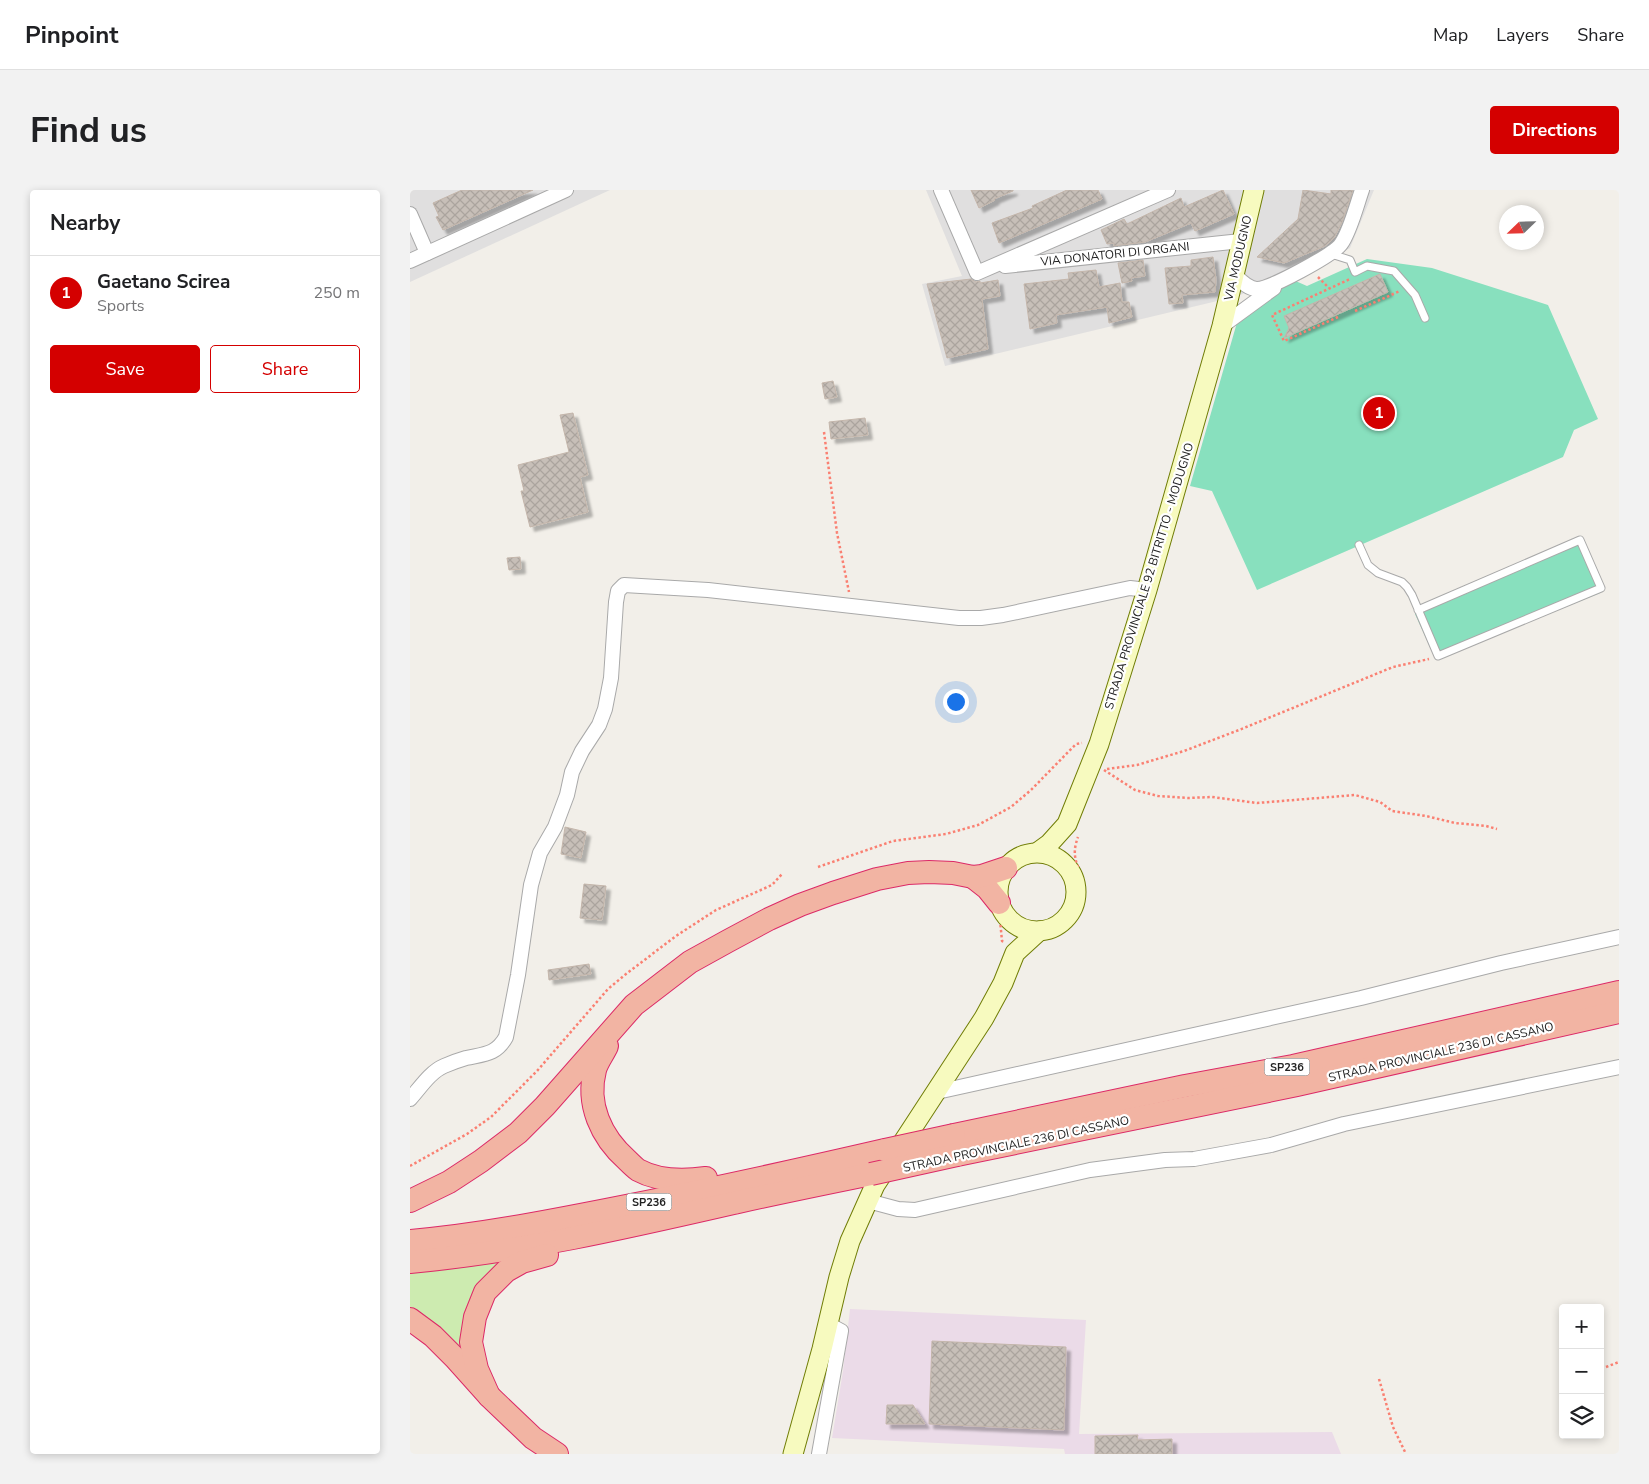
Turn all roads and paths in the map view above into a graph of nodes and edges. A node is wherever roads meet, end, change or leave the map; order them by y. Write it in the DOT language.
graph roads {
  1 [pos="566,190"];
  2 [pos="941,190"];
  3 [pos="1168,190"];
  4 [pos="1254,190"];
  5 [pos="1362,190"];
  6 [pos="410,214"];
  7 [pos="1241,241"];
  8 [pos="427,253"];
  9 [pos="1330,254"];
  10 [pos="410,261"];
  11 [pos="983,270"];
  12 [pos="1235,275"];
  13 [pos="1286,278"];
  14 [pos="1352,278"];
  15 [pos="1397,286"];
  16 [pos="1355,311"];
  17 [pos="1338,317"];
  18 [pos="1424,318"];
  19 [pos="1222,326"];
  20 [pos="824,432"];
  21 [pos="1359,545"];
  22 [pos="1147,590"];
  23 [pos="852,606"];
  24 [pos="1418,610"];
  25 [pos="1438,656"];
  26 [pos="1099,744"];
  27 [pos="1073,829"];
  28 [pos="1497,829"];
  29 [pos="1032,850"];
  30 [pos="1007,862"];
  31 [pos="818,867"];
  32 [pos="1071,872"];
  33 [pos="782,874"];
  34 [pos="973,877"];
  35 [pos="1004,911"];
  36 [pos="1044,934"];
  37 [pos="1619,937"];
  38 [pos="1015,953"];
  39 [pos="1619,992"];
  40 [pos="634,1005"];
  41 [pos="1619,1012"];
  42 [pos="1619,1067"];
  43 [pos="936,1092"];
  44 [pos="410,1098"];
  45 [pos="955,1145"];
  46 [pos="885,1150"];
  47 [pos="410,1166"];
  48 [pos="410,1201"];
  49 [pos="868,1201"];
  50 [pos="739,1202"];
  51 [pos="410,1242"];
  52 [pos="410,1262"];
  53 [pos="410,1319"];
  54 [pos="828,1324"];
  55 [pos="1619,1362"];
  56 [pos="1606,1367"];
  57 [pos="1379,1379"];
  58 [pos="489,1396"];
  59 [pos="557,1454"];
  60 [pos="793,1454"];
  61 [pos="819,1454"];
  62 [pos="1406,1454"];
  1 -- 8 [label="street"];
  2 -- 11 [label="street"];
  3 -- 11 [label="street"];
  4 -- 7 [label="main road, VIA MODUGNO"];
  5 -- 9 [label="street"];
  6 -- 8 [label="street"];
  7 -- 11 [label="street, VIA DONATORI DI ORGANI"];
  7 -- 12 [label="main road, VIA MODUGNO"];
  8 -- 10 [label="street"];
  9 -- 13 [label="street"];
  9 -- 18 [label="lane"];
  12 -- 13 [label="street"];
  12 -- 19 [label="main road, VIA MODUGNO"];
  13 -- 19 [label="street"];
  14 -- 17 [label="path"];
  15 -- 16 [label="path"];
  19 -- 22 [label="main road, STRADA PROVINCIALE 92 BITRITTO - MODUGNO"];
  20 -- 23 [label="path"];
  21 -- 24 [label="lane"];
  22 -- 23 [label="street"];
  22 -- 26 [label="main road, STRADA PROVINCIALE 92 BITRITTO - MODUGNO"];
  23 -- 44 [label="street"];
  24 -- 25 [label="lane"];
  24 -- 25 [label="lane"];
  25 -- 28 [label="path"];
  26 -- 27 [label="main road, STRADA PROVINCIALE 92 BITRITTO - MODUGNO"];
  26 -- 31 [label="path"];
  27 -- 29 [label="main road"];
  27 -- 32 [label="main road"];
  27 -- 36 [label="path"];
  29 -- 30 [label="path"];
  29 -- 30 [label="main road"];
  29 -- 32 [label="main road"];
  30 -- 34 [label="highway"];
  30 -- 35 [label="main road"];
  32 -- 36 [label="main road"];
  33 -- 47 [label="path"];
  34 -- 35 [label="highway"];
  34 -- 40 [label="highway"];
  35 -- 36 [label="main road"];
  35 -- 38 [label="main road"];
  36 -- 38 [label="main road"];
  37 -- 43 [label="street"];
  38 -- 43 [label="main road"];
  39 -- 45 [label="highway, STRADA PROVINCIALE 236 DI CASSANO / SP236"];
  40 -- 46 [label="highway"];
  40 -- 48 [label="highway"];
  41 -- 45 [label="highway, STRADA PROVINCIALE 236 DI CASSANO / SP236"];
  42 -- 49 [label="street"];
  43 -- 49 [label="main road"];
  45 -- 46 [label="highway, STRADA PROVINCIALE 236 DI CASSANO / SP236, bridge"];
  45 -- 50 [label="highway, STRADA PROVINCIALE 236 DI CASSANO / SP236, bridge"];
  46 -- 51 [label="highway, STRADA PROVINCIALE 236 DI CASSANO / SP236"];
  49 -- 54 [label="main road"];
  50 -- 52 [label="highway, STRADA PROVINCIALE 236 DI CASSANO / SP236"];
  50 -- 58 [label="highway"];
  53 -- 58 [label="highway"];
  54 -- 60 [label="main road"];
  54 -- 61 [label="street"];
  55 -- 56 [label="path"];
  57 -- 62 [label="path"];
  58 -- 59 [label="highway"];
}
